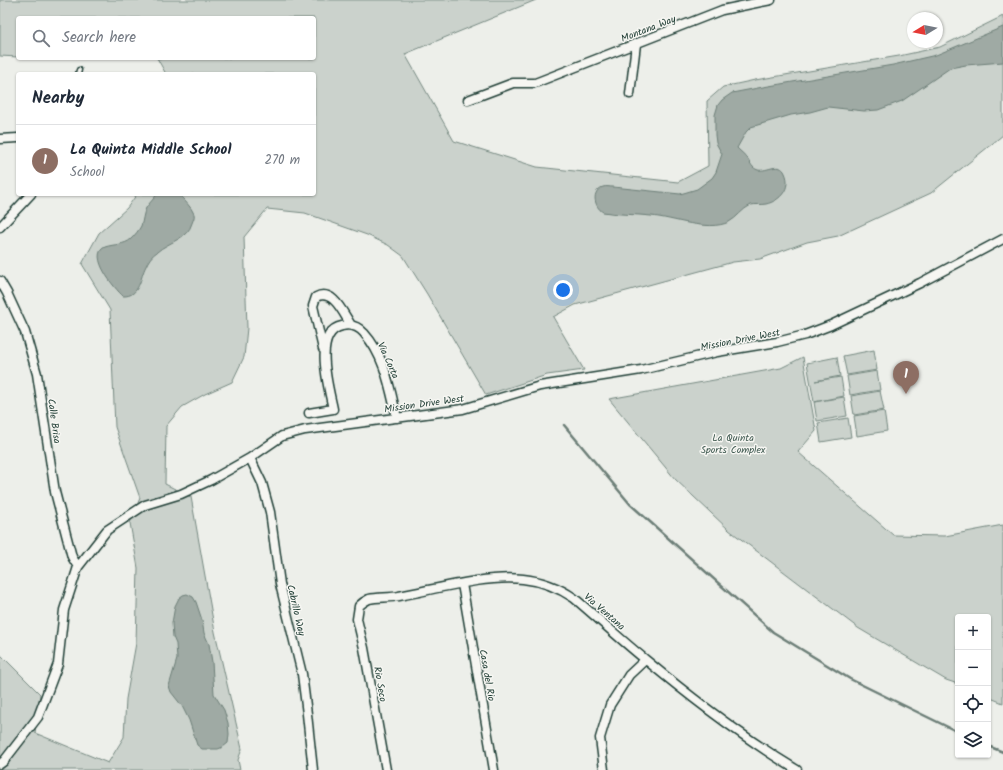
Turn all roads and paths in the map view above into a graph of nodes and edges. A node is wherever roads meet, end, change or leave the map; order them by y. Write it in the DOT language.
graph roads {
  1 [pos="770,0"];
  2 [pos="636,44"];
  3 [pos="630,94"];
  4 [pos="468,100"];
  5 [pos="16,138"];
  6 [pos="0,139"];
  7 [pos="29,196"];
  8 [pos="0,227"];
  9 [pos="1003,239"];
  10 [pos="0,281"];
  11 [pos="351,325"];
  12 [pos="324,353"];
  13 [pos="309,413"];
  14 [pos="397,418"];
  15 [pos="250,458"];
  16 [pos="78,567"];
  17 [pos="462,584"];
  18 [pos="362,603"];
  19 [pos="646,660"];
  20 [pos="0,764"];
  21 [pos="313,770"];
  22 [pos="386,770"];
  23 [pos="494,770"];
  24 [pos="604,770"];
  25 [pos="797,770"];
  1 -- 2 [label="street, Montana Way"];
  2 -- 3 [label="street"];
  2 -- 4 [label="street, Montana Way"];
  5 -- 6 [label="street"];
  7 -- 8 [label="street"];
  9 -- 14 [label="street, Mission Drive West"];
  10 -- 16 [label="street, Calle Brisa"];
  11 -- 12 [label="street"];
  11 -- 12 [label="street, Via Corta"];
  11 -- 14 [label="street, Via Corta"];
  12 -- 13 [label="street"];
  14 -- 15 [label="street, Mission Drive West"];
  15 -- 16 [label="street, Mission Drive West"];
  15 -- 21 [label="street, Cabrillo Way"];
  16 -- 20 [label="street, Mission Drive West"];
  17 -- 18 [label="street, Via Ventana"];
  17 -- 19 [label="street, Via Ventana"];
  17 -- 23 [label="street, Casa del Rio"];
  18 -- 22 [label="street, Rio Seco"];
  19 -- 24 [label="street"];
  19 -- 25 [label="street, Via Ventana"];
}
